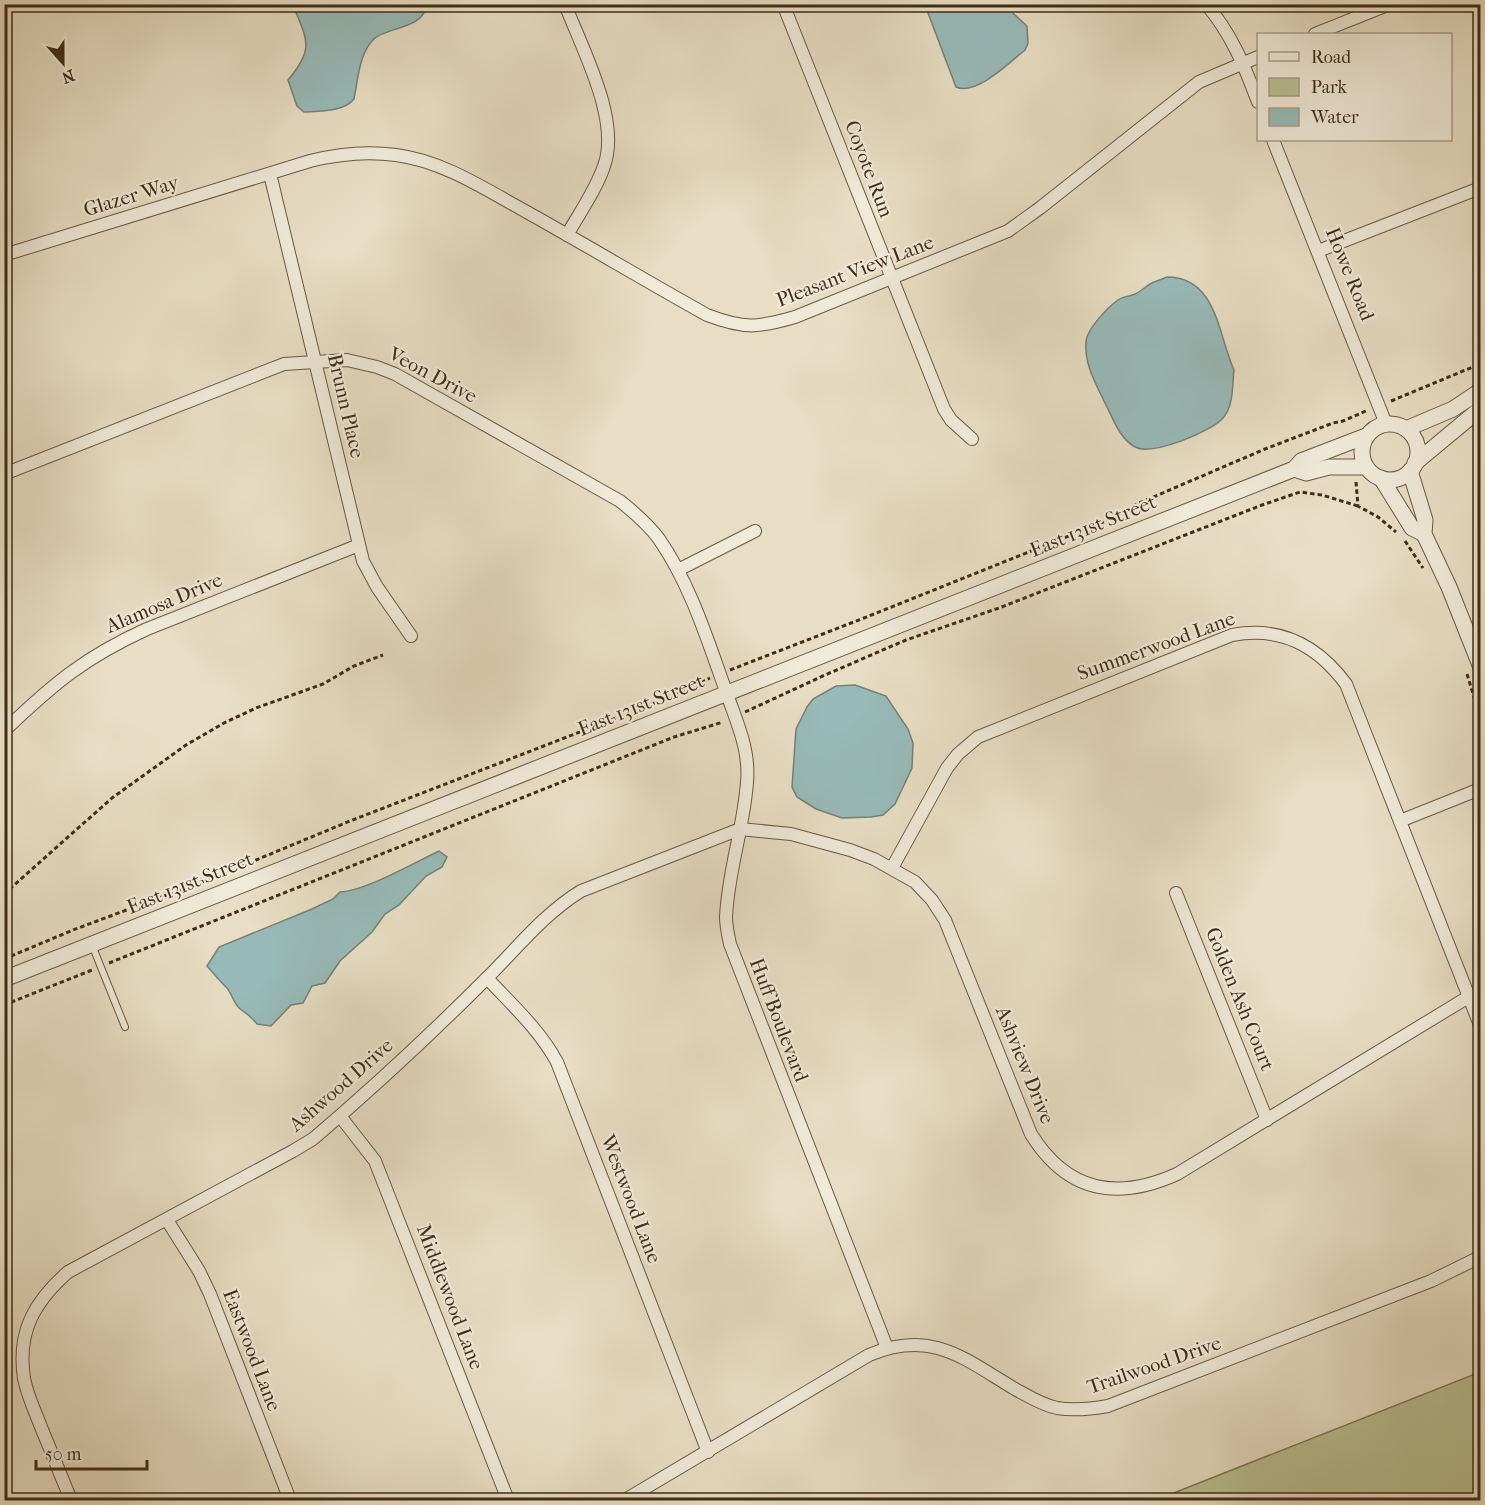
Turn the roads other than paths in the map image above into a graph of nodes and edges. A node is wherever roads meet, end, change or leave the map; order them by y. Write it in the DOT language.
graph roads {
  1 [pos="565,4"];
  2 [pos="783,4"];
  3 [pos="1206,4"];
  4 [pos="1390,4"];
  5 [pos="1318,33"];
  6 [pos="1257,57"];
  7 [pos="1243,63"];
  8 [pos="1257,99"];
  9 [pos="1274,141"];
  10 [pos="270,174"];
  11 [pos="1480,188"];
  12 [pos="567,235"];
  13 [pos="1318,251"];
  14 [pos="4,255"];
  15 [pos="891,278"];
  16 [pos="316,361"];
  17 [pos="1480,391"];
  18 [pos="1480,409"];
  19 [pos="1386,424"];
  20 [pos="1406,429"];
  21 [pos="1366,436"];
  22 [pos="972,439"];
  23 [pos="1360,466"];
  24 [pos="1412,467"];
  25 [pos="1294,469"];
  26 [pos="4,474"];
  27 [pos="1381,478"];
  28 [pos="755,531"];
  29 [pos="1424,534"];
  30 [pos="359,545"];
  31 [pos="678,570"];
  32 [pos="411,636"];
  33 [pos="1480,665"];
  34 [pos="727,693"];
  35 [pos="4,731"];
  36 [pos="1480,789"];
  37 [pos="1400,821"];
  38 [pos="741,829"];
  39 [pos="892,868"];
  40 [pos="1176,893"];
  41 [pos="92,945"];
  42 [pos="487,978"];
  43 [pos="4,979"];
  44 [pos="1470,996"];
  45 [pos="1480,1025"];
  46 [pos="125,1027"];
  47 [pos="340,1116"];
  48 [pos="1267,1120"];
  49 [pos="166,1220"];
  50 [pos="1480,1257"];
  51 [pos="886,1348"];
  52 [pos="708,1452"];
  53 [pos="71,1500"];
  54 [pos="290,1500"];
  55 [pos="508,1500"];
  56 [pos="625,1500"];
  1 -- 12 [label="street"];
  2 -- 15 [label="street, Coyote Run"];
  3 -- 7 [label="street"];
  4 -- 5 [label="street"];
  6 -- 7 [label="street, Pleasant View Lane"];
  7 -- 8 [label="street"];
  7 -- 15 [label="street, Pleasant View Lane"];
  9 -- 13 [label="street, Howe Road"];
  10 -- 12 [label="street, Pleasant View Lane"];
  10 -- 14 [label="street, Glazer Way"];
  10 -- 16 [label="street, Brunn Place"];
  11 -- 13 [label="street"];
  12 -- 15 [label="street, Pleasant View Lane"];
  13 -- 19 [label="street, Howe Road"];
  15 -- 22 [label="street, Coyote Run"];
  16 -- 26 [label="street, Veon Drive"];
  16 -- 30 [label="street, Brunn Place"];
  16 -- 31 [label="street, Veon Drive"];
  17 -- 20 [label="street"];
  18 -- 24 [label="street"];
  19 -- 20 [label="street"];
  19 -- 21 [label="street"];
  20 -- 24 [label="street"];
  21 -- 23 [label="street"];
  21 -- 25 [label="street, East 131st Street"];
  23 -- 25 [label="street, East 131st Street"];
  23 -- 27 [label="street"];
  24 -- 27 [label="street"];
  24 -- 29 [label="street"];
  25 -- 34 [label="street, East 131st Street"];
  27 -- 29 [label="street"];
  28 -- 31 [label="street"];
  29 -- 33 [label="street"];
  30 -- 32 [label="street, Brunn Place"];
  30 -- 35 [label="street, Alamosa Drive"];
  31 -- 34 [label="street, Veon Drive"];
  34 -- 38 [label="street, Huff Boulevard"];
  34 -- 41 [label="street, East 131st Street"];
  36 -- 37 [label="street"];
  37 -- 39 [label="street, Summerwood Lane"];
  37 -- 44 [label="street, Summerwood Lane"];
  38 -- 39 [label="street, Ashview Drive"];
  38 -- 42 [label="street, Ashwood Drive"];
  38 -- 51 [label="street, Huff Boulevard"];
  39 -- 48 [label="street, Ashview Drive"];
  40 -- 48 [label="street, Golden Ash Court"];
  41 -- 43 [label="street, East 131st Street"];
  41 -- 46 [label="lane"];
  42 -- 47 [label="street, Ashwood Drive"];
  42 -- 52 [label="street, Westwood Lane"];
  44 -- 45 [label="street, Summerwood Lane"];
  44 -- 48 [label="street, Ashview Drive"];
  47 -- 49 [label="street, Ashwood Drive"];
  47 -- 55 [label="street, Middlewood Lane"];
  49 -- 53 [label="street, Ashwood Drive"];
  49 -- 54 [label="street, Eastwood Lane"];
  50 -- 51 [label="street, Trailwood Drive"];
  51 -- 52 [label="street, Trailwood Drive"];
  52 -- 56 [label="street, Trailwood Drive"];
}
